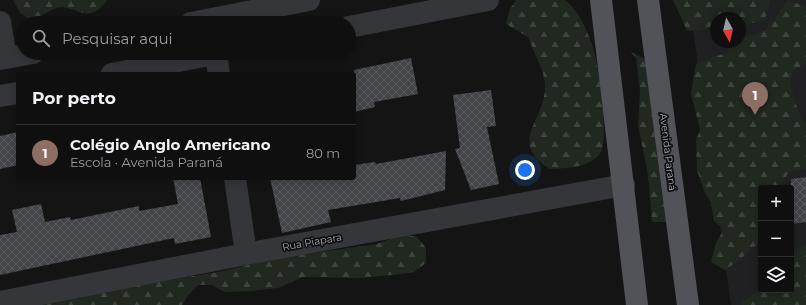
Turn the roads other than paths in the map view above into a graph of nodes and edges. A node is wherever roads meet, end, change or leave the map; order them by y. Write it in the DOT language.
graph roads {
  1 [pos="309,0"];
  2 [pos="488,0"];
  3 [pos="601,0"];
  4 [pos="648,0"];
  5 [pos="211,10"];
  6 [pos="202,16"];
  7 [pos="0,22"];
  8 [pos="356,26"];
  9 [pos="16,56"];
  10 [pos="3,59"];
  11 [pos="218,60"];
  12 [pos="127,72"];
  13 [pos="16,93"];
  14 [pos="0,96"];
  15 [pos="235,180"];
  16 [pos="624,185"];
  17 [pos="246,254"];
  18 [pos="0,302"];
  19 [pos="637,305"];
  20 [pos="688,305"];
  1 -- 5 [label="street"];
  2 -- 8 [label="street"];
  3 -- 16 [label="main road"];
  4 -- 20 [label="main road, Avenida Paraná"];
  5 -- 6 [label="street"];
  7 -- 10 [label="street"];
  9 -- 10 [label="street"];
  11 -- 12 [label="street"];
  13 -- 14 [label="street"];
  15 -- 17 [label="street"];
  16 -- 17 [label="street, Rua Piapara"];
  16 -- 19 [label="main road"];
  17 -- 18 [label="street, Rua Piapara"];
}
